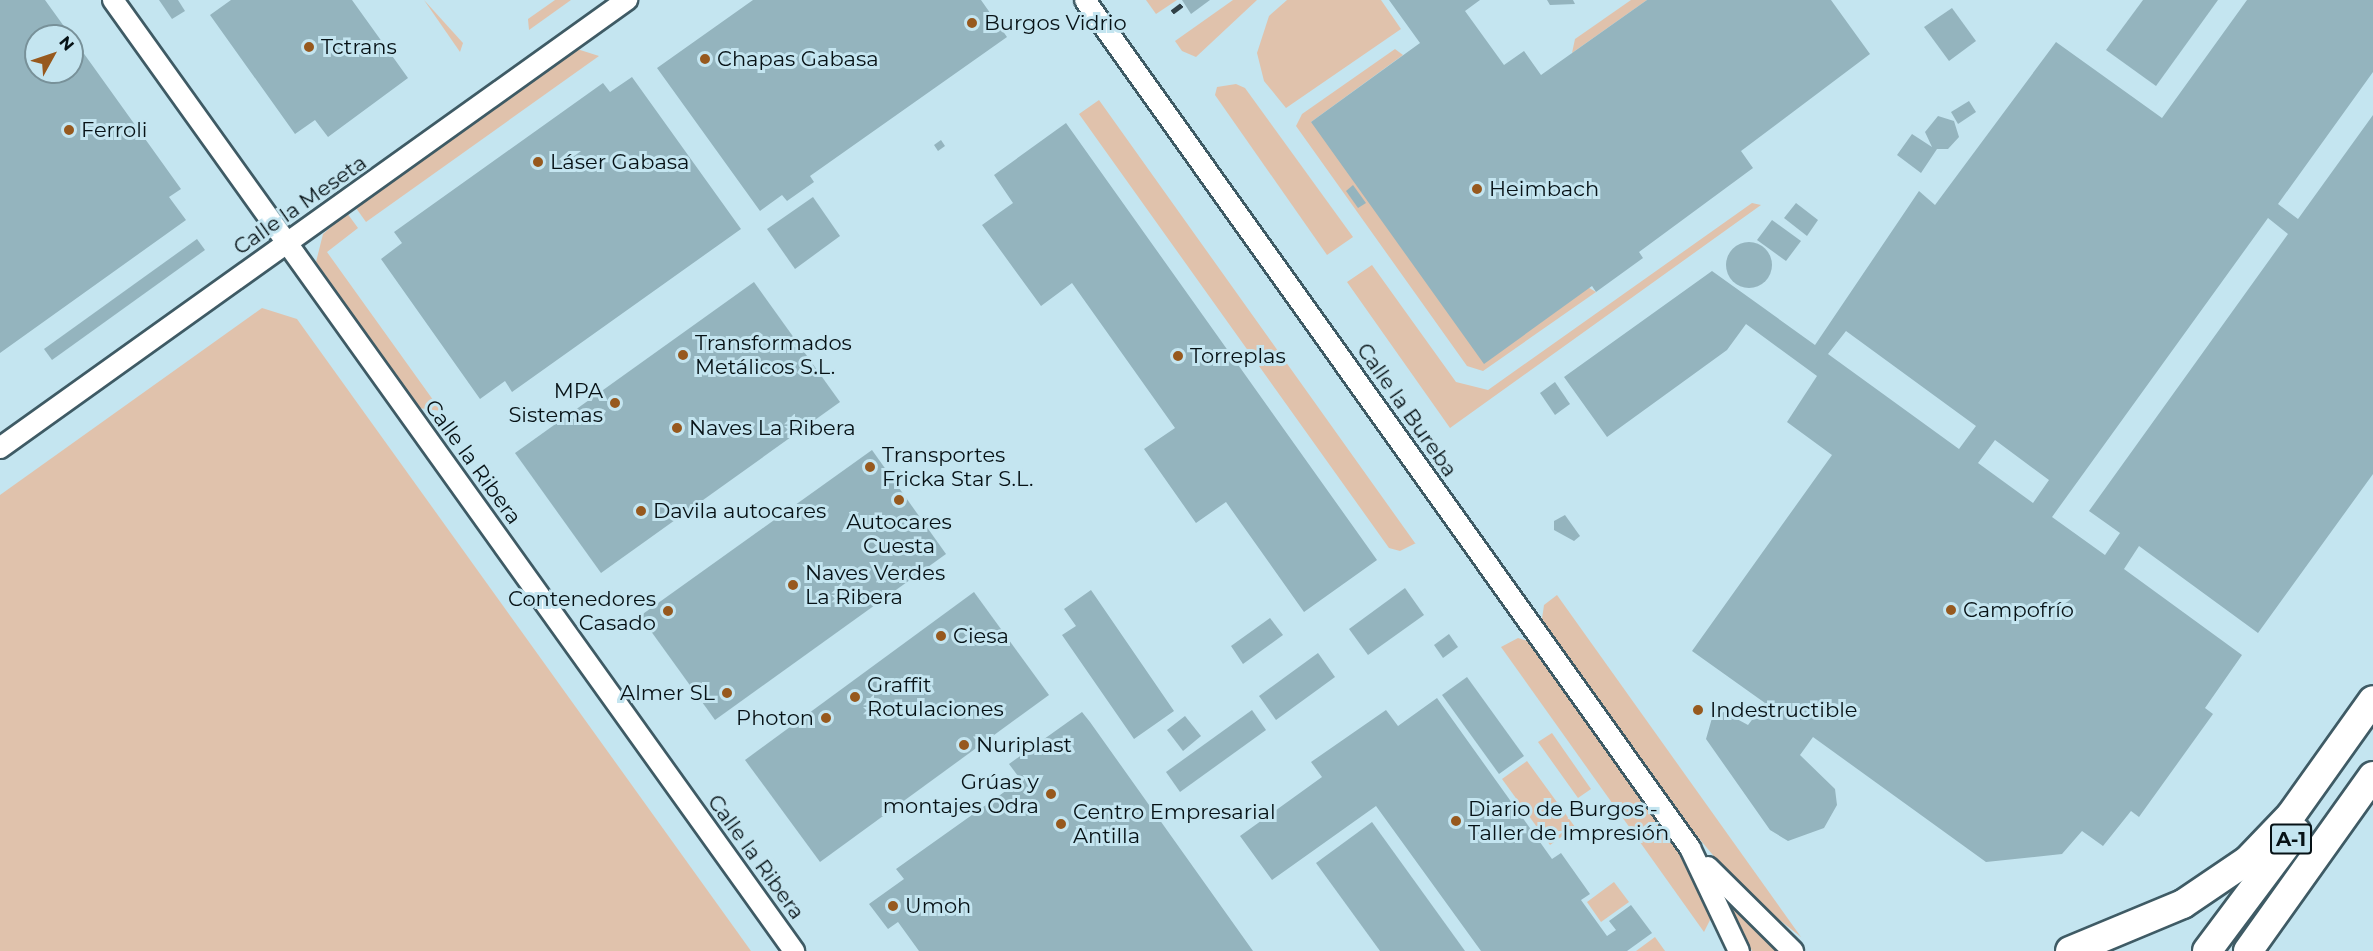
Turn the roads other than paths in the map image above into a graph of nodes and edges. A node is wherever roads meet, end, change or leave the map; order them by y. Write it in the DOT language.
graph roads {
  1 [pos="113,0"];
  2 [pos="627,0"];
  3 [pos="1085,0"];
  4 [pos="287,244"];
  5 [pos="0,448"];
  6 [pos="2373,700"];
  7 [pos="2373,726"];
  8 [pos="2373,776"];
  9 [pos="1690,848"];
  10 [pos="794,951"];
  11 [pos="1739,951"];
  12 [pos="1793,951"];
  13 [pos="2070,951"];
  14 [pos="2206,951"];
  15 [pos="2248,951"];
  1 -- 4 [label="street, Calle la Ribera"];
  2 -- 4 [label="street, Calle la Meseta"];
  3 -- 9 [label="street, Calle la Bureba"];
  4 -- 5 [label="street, Calle la Meseta"];
  4 -- 10 [label="street, Calle la Ribera"];
  6 -- 13 [label="highway"];
  7 -- 14 [label="highway, A-1"];
  8 -- 15 [label="highway, A-1"];
  9 -- 11 [label="street, Calle la Bureba"];
  9 -- 12 [label="street, Calle la Bureba"];
}
